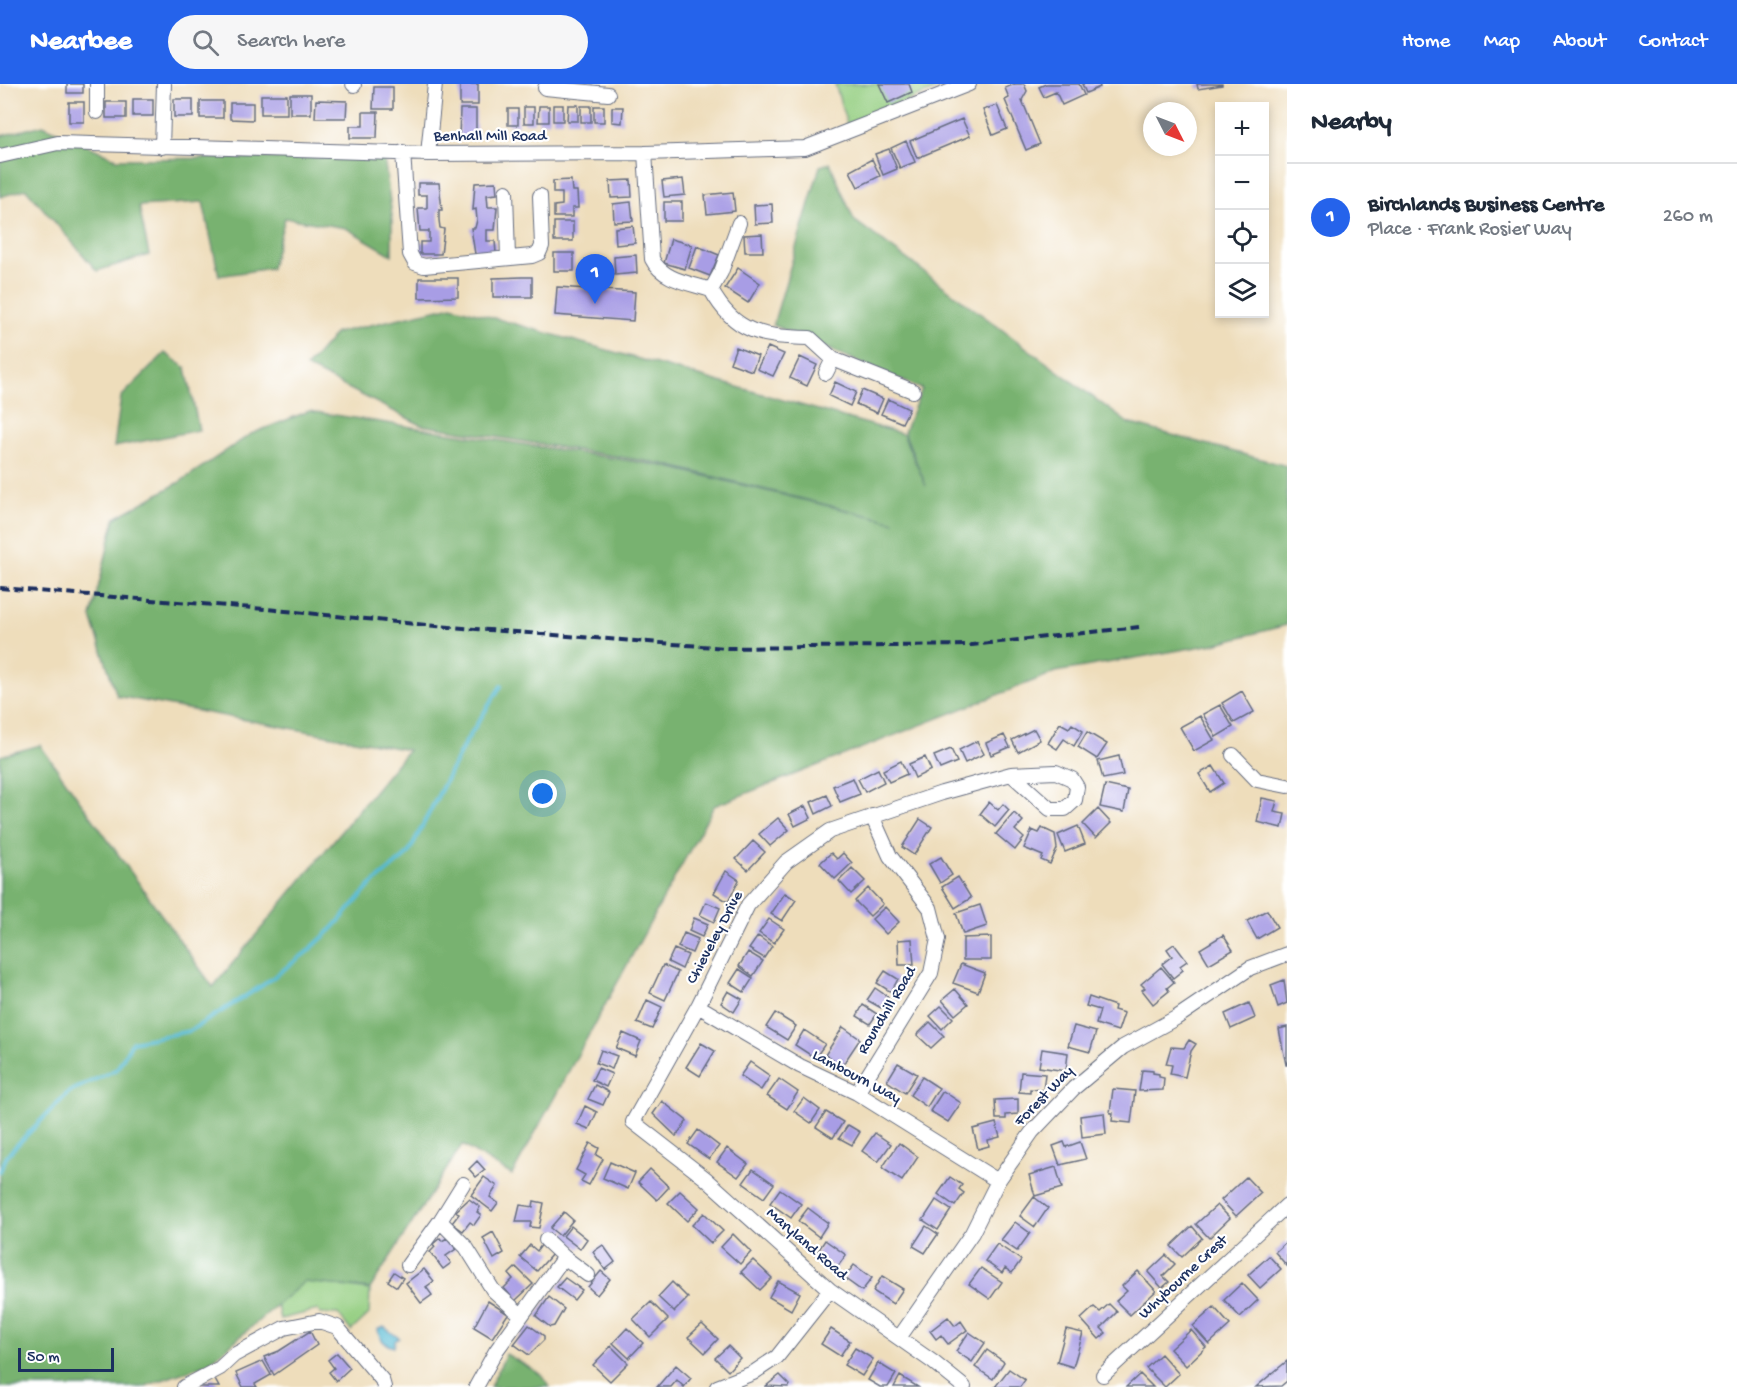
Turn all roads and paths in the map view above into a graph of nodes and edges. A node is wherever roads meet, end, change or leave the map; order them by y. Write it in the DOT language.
graph roads {
  1 [pos="97,84"];
  2 [pos="164,84"];
  3 [pos="435,84"];
  4 [pos="969,84"];
  5 [pos="563,86"];
  6 [pos="545,88"];
  7 [pos="608,94"];
  8 [pos="97,112"];
  9 [pos="162,147"];
  10 [pos="403,152"];
  11 [pos="645,153"];
  12 [pos="428,154"];
  13 [pos="0,156"];
  14 [pos="506,192"];
  15 [pos="540,196"];
  16 [pos="739,223"];
  17 [pos="508,258"];
  18 [pos="711,290"];
  19 [pos="833,359"];
  20 [pos="826,373"];
  21 [pos="913,391"];
  22 [pos="1233,755"];
  23 [pos="1011,774"];
  24 [pos="1287,786"];
  25 [pos="872,816"];
  26 [pos="1287,954"];
  27 [pos="698,1006"];
  28 [pos="857,1093"];
  29 [pos="633,1122"];
  30 [pos="998,1181"];
  31 [pos="463,1184"];
  32 [pos="1287,1206"];
  33 [pos="440,1221"];
  34 [pos="546,1240"];
  35 [pos="564,1257"];
  36 [pos="408,1265"];
  37 [pos="588,1275"];
  38 [pos="830,1290"];
  39 [pos="521,1315"];
  40 [pos="899,1338"];
  41 [pos="1103,1375"];
  42 [pos="184,1387"];
  43 [pos="384,1387"];
  44 [pos="476,1387"];
  45 [pos="717,1387"];
  46 [pos="964,1387"];
  1 -- 8 [label="street"];
  2 -- 9 [label="street"];
  3 -- 12 [label="street"];
  4 -- 11 [label="street, Benhall Mill Road"];
  5 -- 6 [label="street"];
  5 -- 7 [label="street"];
  9 -- 10 [label="street, Benhall Mill Road"];
  9 -- 13 [label="street, Benhall Mill Road"];
  10 -- 12 [label="street, Benhall Mill Road"];
  10 -- 17 [label="street"];
  11 -- 12 [label="street, Benhall Mill Road"];
  11 -- 18 [label="street"];
  14 -- 17 [label="street"];
  15 -- 17 [label="street"];
  16 -- 18 [label="street"];
  18 -- 19 [label="street"];
  19 -- 20 [label="street"];
  19 -- 21 [label="street"];
  22 -- 24 [label="street"];
  23 -- 25 [label="street, Chieveley Drive"];
  25 -- 27 [label="street, Chieveley Drive"];
  25 -- 28 [label="street, Roundhill Road"];
  26 -- 30 [label="street, Forest Way"];
  27 -- 28 [label="street, Lambourn Way"];
  27 -- 29 [label="street, Chieveley Drive"];
  28 -- 30 [label="street, Lambourn Way"];
  29 -- 38 [label="street, Maryland Road"];
  30 -- 40 [label="street, Forest Way"];
  31 -- 33 [label="street"];
  32 -- 41 [label="street, Whybourne Crest"];
  33 -- 36 [label="street"];
  33 -- 39 [label="street"];
  34 -- 35 [label="street"];
  35 -- 37 [label="street"];
  35 -- 39 [label="street"];
  38 -- 40 [label="street, Maryland Road"];
  38 -- 45 [label="street"];
  39 -- 44 [label="street"];
  40 -- 46 [label="street, Maryland Road"];
  42 -- 43 [label="street"];
}
